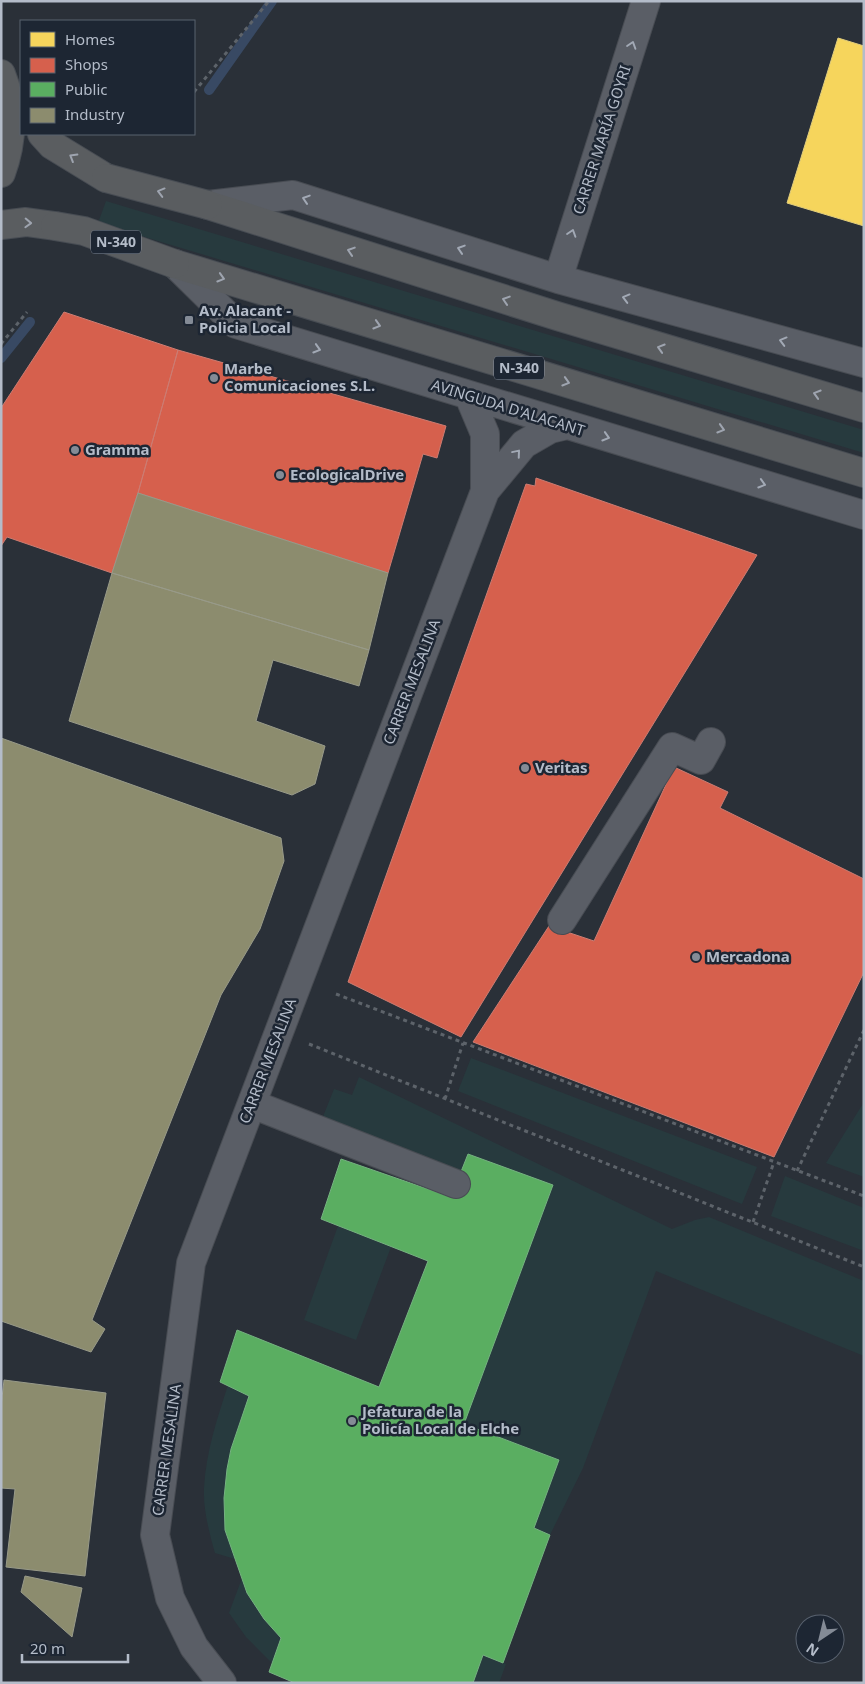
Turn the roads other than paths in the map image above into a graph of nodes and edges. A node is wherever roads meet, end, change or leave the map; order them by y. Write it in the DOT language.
graph roads {
  1 [pos="646,1"];
  2 [pos="10,95"];
  3 [pos="43,135"];
  4 [pos="1,173"];
  5 [pos="208,205"];
  6 [pos="1,225"];
  7 [pos="174,264"];
  8 [pos="558,279"];
  9 [pos="864,363"];
  10 [pos="469,396"];
  11 [pos="864,408"];
  12 [pos="567,425"];
  13 [pos="864,473"];
  14 [pos="485,490"];
  15 [pos="864,515"];
  16 [pos="711,742"];
  17 [pos="562,920"];
  18 [pos="252,1104"];
  19 [pos="456,1184"];
  20 [pos="222,1683"];
  8 -- 1 [label="street, CARRER MARÍA GOYRI, one-way"];
  2 -- 4 [label="highway"];
  5 -- 3 [label="highway, one-way, bridge"];
  8 -- 5 [label="street, one-way"];
  11 -- 5 [label="highway, one-way"];
  6 -- 7 [label="highway, AVINGUDA D'ALACANT / N-340, one-way, bridge"];
  7 -- 10 [label="street, AVINGUDA D'ALACANT, one-way"];
  7 -- 13 [label="highway, AVINGUDA D'ALACANT / N-340, one-way"];
  9 -- 8 [label="street, one-way"];
  10 -- 12 [label="street, AVINGUDA D'ALACANT"];
  10 -- 14 [label="street, CARRER MESALINA"];
  14 -- 12 [label="street, CARRER MESALINA, one-way"];
  12 -- 15 [label="street, AVINGUDA D'ALACANT, one-way"];
  14 -- 18 [label="street, CARRER MESALINA"];
  16 -- 17 [label="street"];
  18 -- 19 [label="street"];
  18 -- 20 [label="street, CARRER MESALINA"];
}
